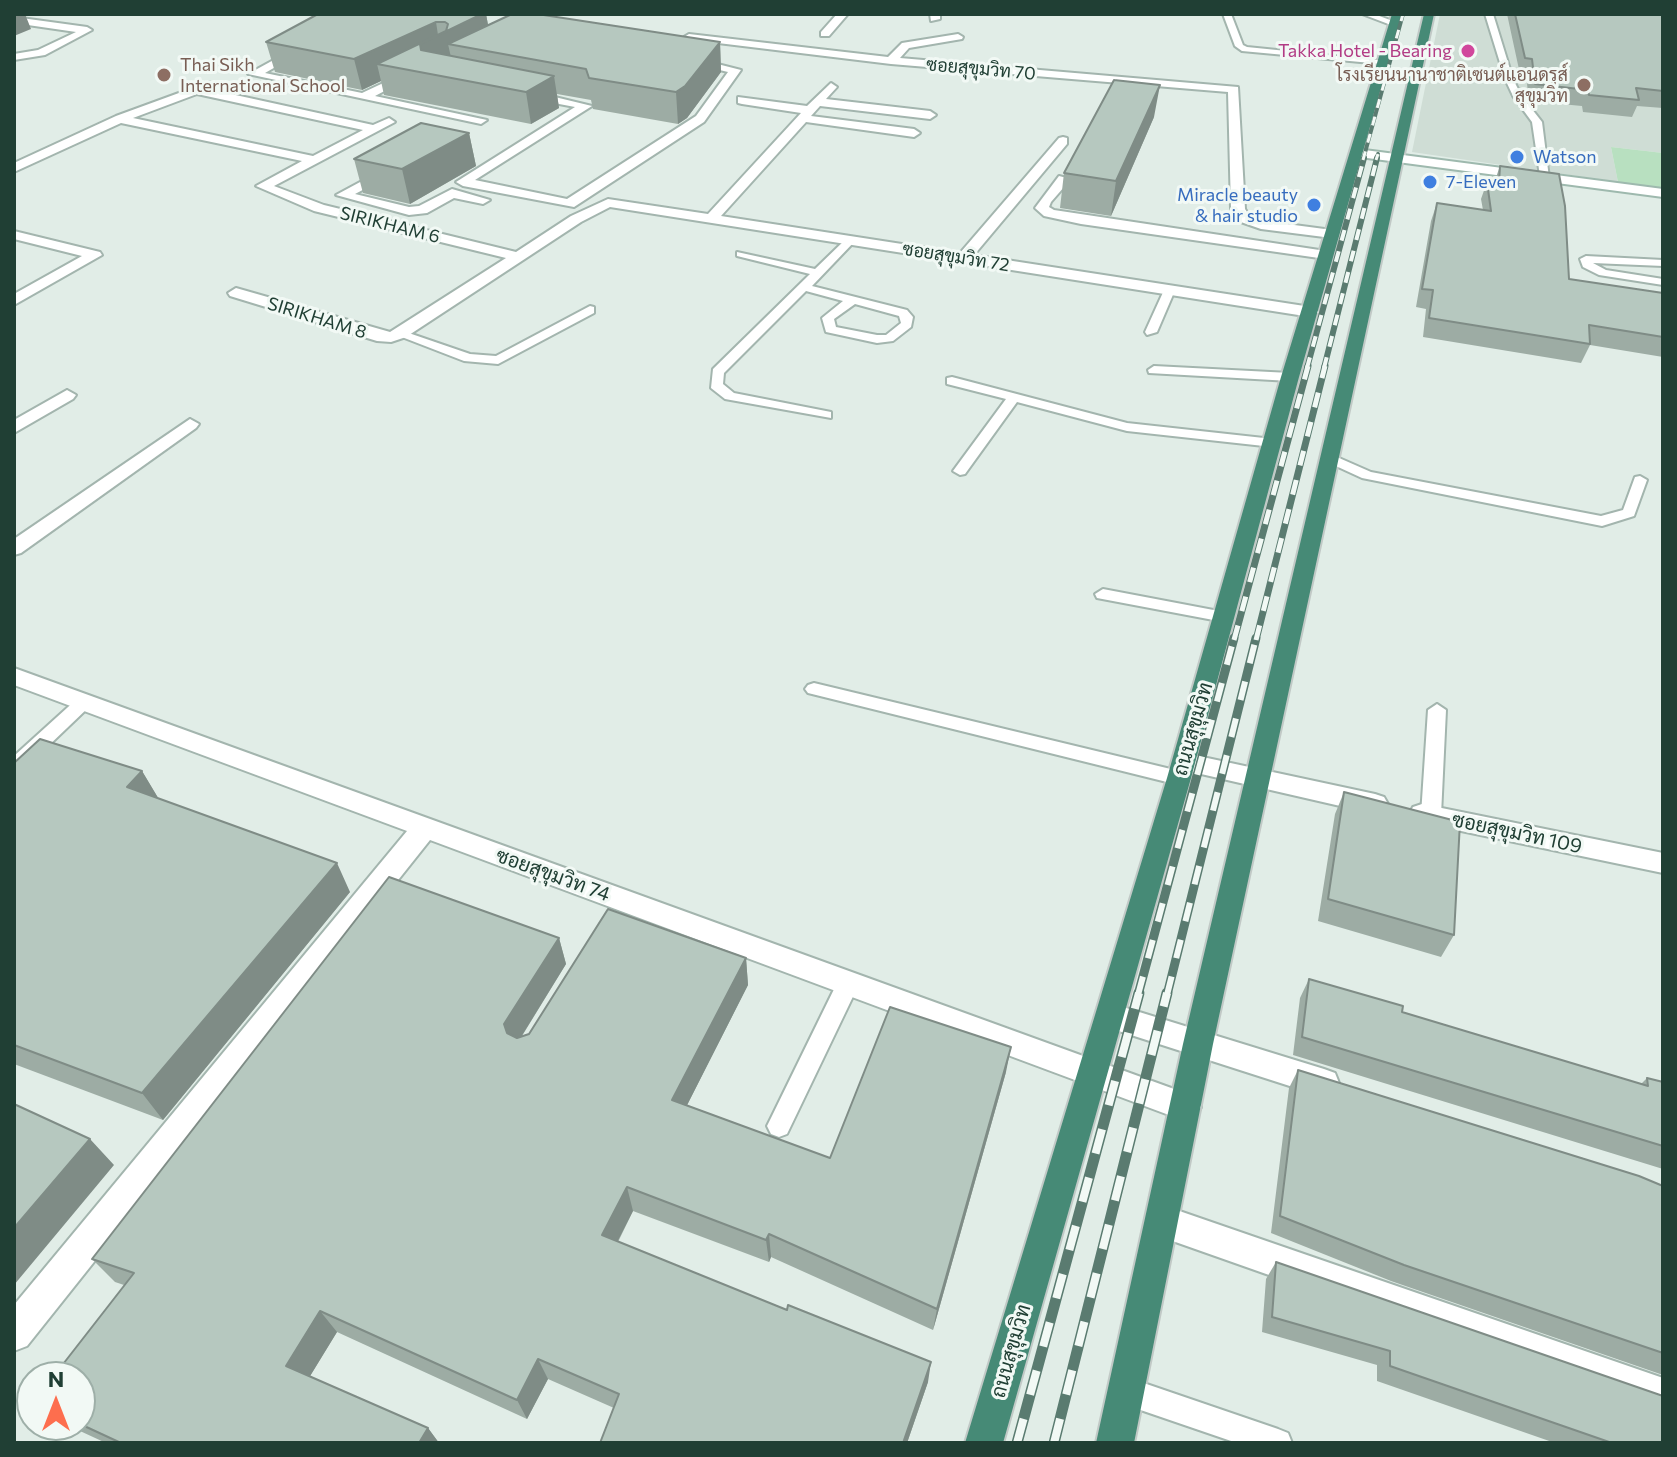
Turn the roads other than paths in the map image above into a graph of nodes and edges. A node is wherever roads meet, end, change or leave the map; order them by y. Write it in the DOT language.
graph roads {
  1 [pos="37,14"];
  2 [pos="843,14"];
  3 [pos="1227,14"];
  4 [pos="1366,14"];
  5 [pos="1429,14"];
  6 [pos="1489,14"];
  7 [pos="1396,19"];
  8 [pos="18,20"];
  9 [pos="62,25"];
  10 [pos="42,34"];
  11 [pos="825,34"];
  12 [pos="676,35"];
  13 [pos="958,37"];
  14 [pos="312,42"];
  15 [pos="14,57"];
  16 [pos="682,59"];
  17 [pos="891,61"];
  18 [pos="1382,61"];
  19 [pos="420,69"];
  20 [pos="209,85"];
  21 [pos="831,87"];
  22 [pos="195,90"];
  23 [pos="511,92"];
  24 [pos="363,97"];
  25 [pos="742,100"];
  26 [pos="808,110"];
  27 [pos="930,115"];
  28 [pos="120,119"];
  29 [pos="389,122"];
  30 [pos="373,129"];
  31 [pos="914,133"];
  32 [pos="454,135"];
  33 [pos="1063,141"];
  34 [pos="1357,153"];
  35 [pos="1398,158"];
  36 [pos="315,160"];
  37 [pos="400,164"];
  38 [pos="14,168"];
  39 [pos="1545,176"];
  40 [pos="1064,179"];
  41 [pos="1663,193"];
  42 [pos="515,195"];
  43 [pos="501,203"];
  44 [pos="576,219"];
  45 [pos="711,219"];
  46 [pos="1332,234"];
  47 [pos="14,235"];
  48 [pos="37,239"];
  49 [pos="850,241"];
  50 [pos="14,251"];
  51 [pos="741,254"];
  52 [pos="1326,255"];
  53 [pos="520,257"];
  54 [pos="964,258"];
  55 [pos="1663,263"];
  56 [pos="818,273"];
  57 [pos="1663,282"];
  58 [pos="803,287"];
  59 [pos="1169,290"];
  60 [pos="236,293"];
  61 [pos="14,300"];
  62 [pos="851,301"];
  63 [pos="590,310"];
  64 [pos="1311,312"];
  65 [pos="1151,332"];
  66 [pos="400,334"];
  67 [pos="1154,370"];
  68 [pos="1290,377"];
  69 [pos="952,381"];
  70 [pos="67,395"];
  71 [pos="1014,397"];
  72 [pos="826,415"];
  73 [pos="190,424"];
  74 [pos="14,428"];
  75 [pos="1273,443"];
  76 [pos="1330,458"];
  77 [pos="960,471"];
  78 [pos="1640,480"];
  79 [pos="14,549"];
  80 [pos="1103,594"];
  81 [pos="1224,617"];
  82 [pos="14,676"];
  83 [pos="814,689"];
  84 [pos="84,702"];
  85 [pos="1437,710"];
  86 [pos="14,767"];
  87 [pos="1182,770"];
  88 [pos="1258,780"];
  89 [pos="1431,815"];
  90 [pos="425,828"];
  91 [pos="1663,863"];
  92 [pos="848,984"];
  93 [pos="1110,1016"];
  94 [pos="1198,1044"];
  95 [pos="1092,1075"];
  96 [pos="1348,1090"];
  97 [pos="1185,1107"];
  98 [pos="779,1126"];
  99 [pos="1162,1221"];
  100 [pos="14,1333"];
  101 [pos="1126,1391"];
  102 [pos="1663,1396"];
  103 [pos="984,1443"];
  104 [pos="1115,1443"];
  105 [pos="1278,1443"];
  1 -- 8 [label="street"];
  2 -- 11 [label="street"];
  3 -- 18 [label="lane"];
  4 -- 7 [label="lane"];
  5 -- 35 [label="highway"];
  6 -- 39 [label="lane"];
  7 -- 18 [label="highway, ถนนสุขุมวิท"];
  8 -- 9 [label="street"];
  9 -- 10 [label="street"];
  9 -- 15 [label="street"];
  12 -- 17 [label="street, ซอยสุขุมวิท 70"];
  13 -- 17 [label="street"];
  14 -- 24 [label="street"];
  16 -- 42 [label="street"];
  17 -- 46 [label="street, ซอยสุขุมวิท 70"];
  18 -- 34 [label="highway, ถนนสุขุมวิท"];
  19 -- 24 [label="street"];
  20 -- 22 [label="street"];
  21 -- 26 [label="street"];
  22 -- 28 [label="street"];
  22 -- 30 [label="street"];
  23 -- 42 [label="street"];
  24 -- 32 [label="street"];
  25 -- 26 [label="street"];
  26 -- 27 [label="street"];
  26 -- 31 [label="street"];
  26 -- 45 [label="street"];
  28 -- 36 [label="street"];
  28 -- 38 [label="street"];
  29 -- 30 [label="street"];
  30 -- 36 [label="street"];
  33 -- 54 [label="street"];
  34 -- 35 [label="street"];
  34 -- 46 [label="highway, ถนนสุขุมวิท"];
  35 -- 39 [label="street"];
  35 -- 76 [label="highway"];
  36 -- 53 [label="street, SIRIKHAM 6"];
  37 -- 43 [label="street"];
  39 -- 41 [label="street"];
  40 -- 52 [label="street"];
  42 -- 43 [label="street"];
  43 -- 44 [label="street"];
  44 -- 45 [label="street, ซอยสุขุมวิท 72"];
  44 -- 53 [label="street"];
  45 -- 49 [label="street, ซอยสุขุมวิท 72"];
  46 -- 52 [label="highway, ถนนสุขุมวิท"];
  47 -- 48 [label="street"];
  48 -- 50 [label="street"];
  48 -- 61 [label="street"];
  49 -- 54 [label="street, ซอยสุขุมวิท 72"];
  49 -- 56 [label="lane"];
  51 -- 56 [label="lane"];
  52 -- 64 [label="highway, ถนนสุขุมวิท"];
  53 -- 66 [label="street"];
  54 -- 59 [label="street, ซอยสุขุมวิท 72"];
  55 -- 57 [label="lane"];
  56 -- 58 [label="lane"];
  58 -- 62 [label="lane"];
  58 -- 72 [label="lane"];
  59 -- 64 [label="street, ซอยสุขุมวิท 72"];
  59 -- 65 [label="lane"];
  60 -- 66 [label="street, SIRIKHAM 8"];
  62 -- 62 [label="lane"];
  63 -- 66 [label="lane"];
  64 -- 68 [label="highway, ถนนสุขุมวิท"];
  67 -- 68 [label="lane"];
  68 -- 75 [label="highway, ถนนสุขุมวิท"];
  69 -- 71 [label="lane"];
  70 -- 74 [label="street"];
  71 -- 75 [label="lane"];
  71 -- 77 [label="lane"];
  73 -- 79 [label="street"];
  75 -- 81 [label="highway, ถนนสุขุมวิท"];
  76 -- 78 [label="lane"];
  76 -- 88 [label="highway"];
  80 -- 81 [label="lane"];
  81 -- 87 [label="highway, ถนนสุขุมวิท"];
  82 -- 84 [label="street, ซอยสุขุมวิท 74"];
  83 -- 87 [label="lane"];
  84 -- 86 [label="lane"];
  84 -- 90 [label="street, ซอยสุขุมวิท 74"];
  85 -- 89 [label="lane"];
  87 -- 88 [label="street, ซอยสุขุมวิท 109"];
  87 -- 93 [label="highway, ถนนสุขุมวิท"];
  88 -- 89 [label="street, ซอยสุขุมวิท 109"];
  88 -- 94 [label="highway"];
  89 -- 91 [label="street, ซอยสุขุมวิท 109"];
  90 -- 92 [label="street, ซอยสุขุมวิท 74"];
  90 -- 100 [label="street"];
  92 -- 95 [label="street, ซอยสุขุมวิท 74"];
  92 -- 98 [label="lane"];
  93 -- 94 [label="street"];
  93 -- 95 [label="highway, ถนนสุขุมวิท"];
  94 -- 96 [label="street"];
  94 -- 97 [label="highway"];
  95 -- 97 [label="street, ซอยสุขุมวิท 74"];
  95 -- 103 [label="highway, ถนนสุขุมวิท"];
  97 -- 99 [label="highway"];
  99 -- 101 [label="highway"];
  99 -- 102 [label="street"];
  101 -- 104 [label="highway"];
  101 -- 105 [label="lane"];
}
